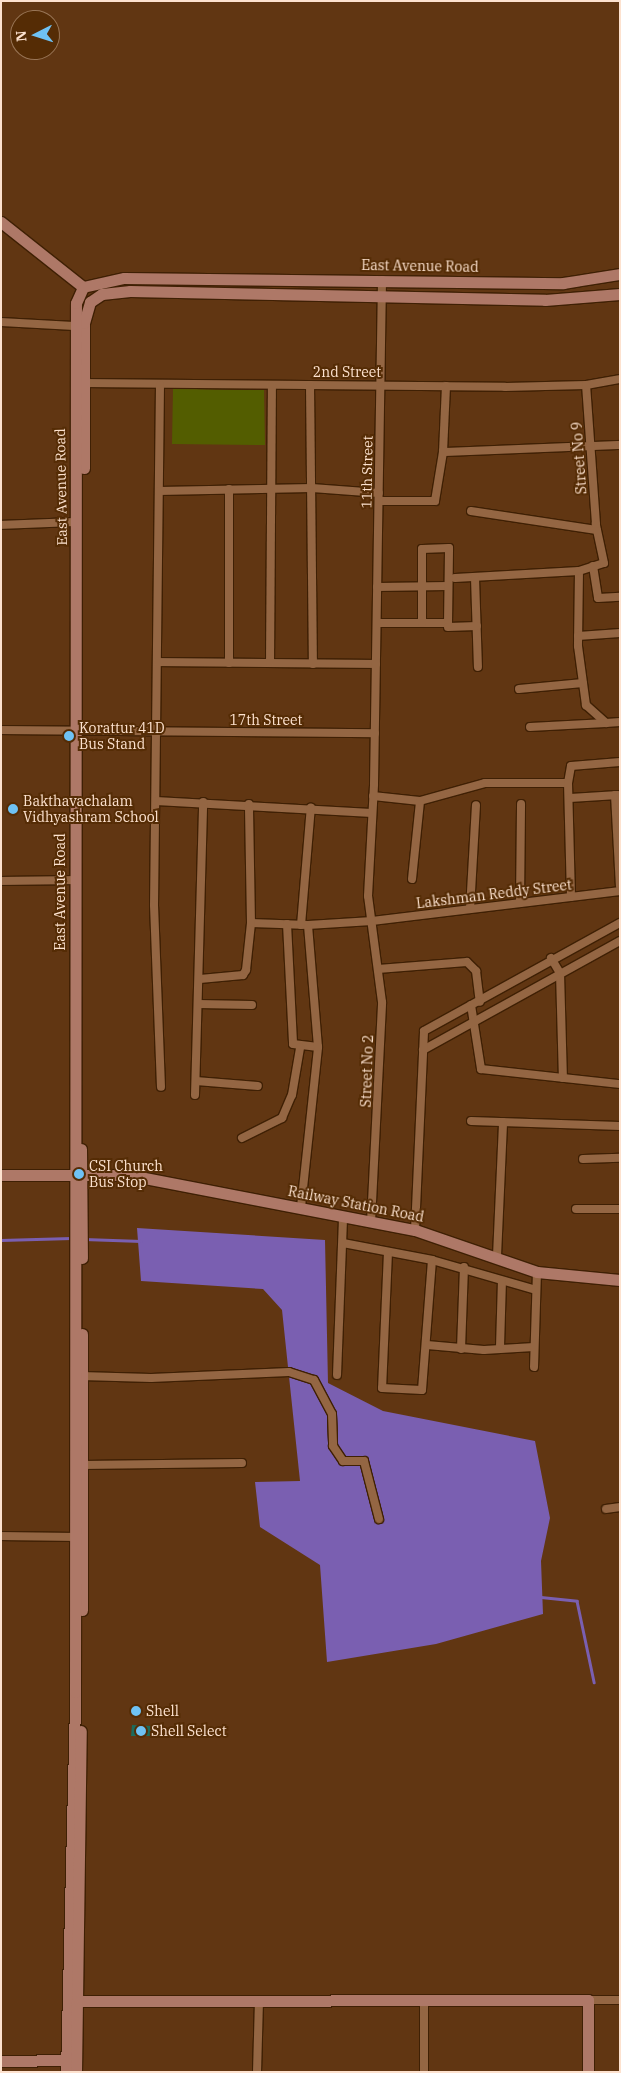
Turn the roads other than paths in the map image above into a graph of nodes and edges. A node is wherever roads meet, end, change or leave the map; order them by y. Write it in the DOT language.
graph roads {
  1 [pos="1,222"];
  2 [pos="620,274"];
  3 [pos="131,278"];
  4 [pos="382,280"];
  5 [pos="83,287"];
  6 [pos="130,291"];
  7 [pos="620,294"];
  8 [pos="383,298"];
  9 [pos="1,322"];
  10 [pos="74,326"];
  11 [pos="620,379"];
  12 [pos="80,383"];
  13 [pos="160,385"];
  14 [pos="272,385"];
  15 [pos="310,385"];
  16 [pos="380,385"];
  17 [pos="586,385"];
  18 [pos="446,386"];
  19 [pos="620,445"];
  20 [pos="590,449"];
  21 [pos="442,452"];
  22 [pos="229,488"];
  23 [pos="312,488"];
  24 [pos="272,489"];
  25 [pos="159,490"];
  26 [pos="379,497"];
  27 [pos="471,511"];
  28 [pos="78,522"];
  29 [pos="1,525"];
  30 [pos="597,530"];
  31 [pos="593,566"];
  32 [pos="579,570"];
  33 [pos="455,578"];
  34 [pos="475,578"];
  35 [pos="422,586"];
  36 [pos="448,586"];
  37 [pos="377,587"];
  38 [pos="620,597"];
  39 [pos="377,623"];
  40 [pos="422,623"];
  41 [pos="448,626"];
  42 [pos="477,626"];
  43 [pos="620,634"];
  44 [pos="578,636"];
  45 [pos="157,662"];
  46 [pos="229,663"];
  47 [pos="270,663"];
  48 [pos="313,664"];
  49 [pos="376,664"];
  50 [pos="478,667"];
  51 [pos="583,683"];
  52 [pos="519,689"];
  53 [pos="620,722"];
  54 [pos="606,723"];
  55 [pos="530,727"];
  56 [pos="1,730"];
  57 [pos="79,730"];
  58 [pos="157,732"];
  59 [pos="375,733"];
  60 [pos="620,762"];
  61 [pos="568,783"];
  62 [pos="617,795"];
  63 [pos="373,796"];
  64 [pos="570,798"];
  65 [pos="156,801"];
  66 [pos="420,801"];
  67 [pos="203,802"];
  68 [pos="249,804"];
  69 [pos="521,804"];
  70 [pos="476,805"];
  71 [pos="311,807"];
  72 [pos="372,813"];
  73 [pos="412,879"];
  74 [pos="75,880"];
  75 [pos="1,881"];
  76 [pos="620,886"];
  77 [pos="620,892"];
  78 [pos="571,897"];
  79 [pos="520,903"];
  80 [pos="470,910"];
  81 [pos="372,921"];
  82 [pos="251,923"];
  83 [pos="620,923"];
  84 [pos="287,924"];
  85 [pos="304,925"];
  86 [pos="620,941"];
  87 [pos="551,958"];
  88 [pos="378,969"];
  89 [pos="560,973"];
  90 [pos="200,979"];
  91 [pos="480,1002"];
  92 [pos="198,1004"];
  93 [pos="252,1005"];
  94 [pos="471,1005"];
  95 [pos="474,1021"];
  96 [pos="318,1047"];
  97 [pos="300,1048"];
  98 [pos="423,1050"];
  99 [pos="563,1078"];
  100 [pos="196,1081"];
  101 [pos="620,1084"];
  102 [pos="258,1086"];
  103 [pos="161,1087"];
  104 [pos="195,1095"];
  105 [pos="471,1120"];
  106 [pos="503,1122"];
  107 [pos="620,1126"];
  108 [pos="242,1138"];
  109 [pos="620,1158"];
  110 [pos="583,1159"];
  111 [pos="78,1174"];
  112 [pos="1,1175"];
  113 [pos="301,1207"];
  114 [pos="620,1208"];
  115 [pos="576,1209"];
  116 [pos="343,1216"];
  117 [pos="371,1222"];
  118 [pos="415,1230"];
  119 [pos="343,1243"];
  120 [pos="388,1252"];
  121 [pos="497,1256"];
  122 [pos="78,1259"];
  123 [pos="432,1260"];
  124 [pos="464,1267"];
  125 [pos="537,1272"];
  126 [pos="620,1280"];
  127 [pos="502,1281"];
  128 [pos="536,1290"];
  129 [pos="427,1345"];
  130 [pos="500,1347"];
  131 [pos="534,1347"];
  132 [pos="461,1349"];
  133 [pos="534,1366"];
  134 [pos="337,1375"];
  135 [pos="81,1376"];
  136 [pos="242,1464"];
  137 [pos="82,1465"];
  138 [pos="620,1507"];
  139 [pos="606,1508"];
  140 [pos="379,1518"];
  141 [pos="1,1536"];
  142 [pos="78,1537"];
  143 [pos="259,2000"];
  144 [pos="588,2000"];
  145 [pos="620,2000"];
  146 [pos="76,2001"];
  147 [pos="424,2002"];
  148 [pos="1,2061"];
  149 [pos="71,2066"];
  150 [pos="257,2072"];
  151 [pos="424,2072"];
  152 [pos="588,2072"];
  1 -- 5 [label="main road"];
  2 -- 4 [label="main road, East Avenue Road"];
  3 -- 4 [label="main road, East Avenue Road"];
  3 -- 5 [label="main road, East Avenue Road"];
  3 -- 6 [label="main road"];
  4 -- 8 [label="street, 11th Street"];
  5 -- 10 [label="main road, East Avenue Road"];
  6 -- 8 [label="main road, East Avenue Road"];
  6 -- 12 [label="main road, East Avenue Road"];
  7 -- 8 [label="main road, East Avenue Road"];
  8 -- 16 [label="street, 11th Street"];
  9 -- 10 [label="street"];
  10 -- 12 [label="main road, East Avenue Road"];
  11 -- 17 [label="street, 2nd Street"];
  12 -- 13 [label="street, 2nd Street"];
  12 -- 28 [label="main road, East Avenue Road"];
  12 -- 57 [label="main road, East Avenue Road"];
  13 -- 14 [label="street, 2nd Street"];
  13 -- 25 [label="street"];
  14 -- 15 [label="street, 2nd Street"];
  14 -- 24 [label="street"];
  15 -- 16 [label="street, 2nd Street"];
  15 -- 23 [label="street"];
  16 -- 18 [label="street, 2nd Street"];
  16 -- 26 [label="street, 11th Street"];
  17 -- 18 [label="street, 2nd Street"];
  17 -- 20 [label="street, Street No 9"];
  18 -- 21 [label="street"];
  19 -- 20 [label="street"];
  20 -- 21 [label="street"];
  20 -- 30 [label="street, Street No 9"];
  21 -- 26 [label="street"];
  22 -- 24 [label="street"];
  22 -- 25 [label="street"];
  22 -- 46 [label="street"];
  23 -- 24 [label="street"];
  23 -- 26 [label="street"];
  23 -- 48 [label="street"];
  24 -- 47 [label="street"];
  25 -- 45 [label="street"];
  26 -- 37 [label="street, 11th Street"];
  27 -- 30 [label="street"];
  28 -- 29 [label="street"];
  28 -- 57 [label="main road, East Avenue Road"];
  30 -- 31 [label="street, Street No 9"];
  31 -- 32 [label="street"];
  31 -- 38 [label="street"];
  32 -- 34 [label="street"];
  32 -- 44 [label="street"];
  33 -- 34 [label="street"];
  34 -- 42 [label="street"];
  35 -- 36 [label="street"];
  35 -- 36 [label="street"];
  35 -- 37 [label="street"];
  35 -- 40 [label="street"];
  36 -- 40 [label="street"];
  37 -- 39 [label="street, 11th Street"];
  39 -- 40 [label="street"];
  39 -- 49 [label="street, 11th Street"];
  41 -- 42 [label="street"];
  42 -- 50 [label="street"];
  43 -- 44 [label="street"];
  44 -- 51 [label="street"];
  45 -- 46 [label="street"];
  45 -- 58 [label="street"];
  46 -- 47 [label="street"];
  47 -- 48 [label="street"];
  48 -- 49 [label="street"];
  49 -- 59 [label="street, 11th Street"];
  51 -- 52 [label="street"];
  51 -- 54 [label="street"];
  53 -- 54 [label="street"];
  54 -- 55 [label="street"];
  56 -- 57 [label="street, 17th Street"];
  57 -- 58 [label="street, 17th Street"];
  57 -- 74 [label="main road, East Avenue Road"];
  57 -- 111 [label="main road, East Avenue Road"];
  58 -- 59 [label="street, 17th Street"];
  58 -- 65 [label="street"];
  59 -- 63 [label="street, 11th Street"];
  60 -- 61 [label="street"];
  61 -- 64 [label="street"];
  61 -- 66 [label="street"];
  62 -- 64 [label="street"];
  62 -- 76 [label="street"];
  63 -- 66 [label="street"];
  63 -- 72 [label="street, Street No 2"];
  64 -- 78 [label="street"];
  65 -- 67 [label="street"];
  65 -- 103 [label="street"];
  66 -- 73 [label="street"];
  67 -- 68 [label="street"];
  67 -- 90 [label="street"];
  68 -- 71 [label="street"];
  68 -- 82 [label="street"];
  69 -- 79 [label="street"];
  70 -- 80 [label="street"];
  71 -- 72 [label="street"];
  71 -- 85 [label="street"];
  72 -- 81 [label="street, Street No 2"];
  74 -- 75 [label="street"];
  74 -- 111 [label="main road, East Avenue Road"];
  77 -- 78 [label="street, Lakshman Reddy Street"];
  78 -- 79 [label="street, Lakshman Reddy Street"];
  79 -- 80 [label="street, Lakshman Reddy Street"];
  80 -- 81 [label="street, Lakshman Reddy Street"];
  81 -- 85 [label="street, Lakshman Reddy Street"];
  81 -- 88 [label="street, Street No 2"];
  82 -- 84 [label="street, Lakshman Reddy Street"];
  82 -- 90 [label="street"];
  83 -- 87 [label="street"];
  84 -- 85 [label="street, Lakshman Reddy Street"];
  84 -- 97 [label="street"];
  85 -- 96 [label="street"];
  86 -- 89 [label="street"];
  87 -- 89 [label="street"];
  87 -- 91 [label="street"];
  88 -- 91 [label="street"];
  88 -- 117 [label="street, Street No 2"];
  89 -- 95 [label="street"];
  89 -- 99 [label="street"];
  90 -- 92 [label="street"];
  91 -- 94 [label="street"];
  92 -- 93 [label="street"];
  92 -- 100 [label="street"];
  94 -- 95 [label="street"];
  94 -- 98 [label="street"];
  95 -- 98 [label="street"];
  95 -- 99 [label="street"];
  96 -- 97 [label="street"];
  96 -- 113 [label="street"];
  97 -- 108 [label="street"];
  98 -- 118 [label="street"];
  99 -- 101 [label="street"];
  100 -- 102 [label="street"];
  100 -- 104 [label="street"];
  105 -- 106 [label="street"];
  106 -- 107 [label="street"];
  106 -- 121 [label="street"];
  109 -- 110 [label="street"];
  111 -- 112 [label="main road, Railway Station Road"];
  111 -- 113 [label="main road, Railway Station Road"];
  111 -- 122 [label="main road, East Avenue Road"];
  113 -- 116 [label="main road, Railway Station Road"];
  114 -- 115 [label="street"];
  116 -- 117 [label="main road, Railway Station Road"];
  116 -- 119 [label="street"];
  117 -- 118 [label="main road, Railway Station Road"];
  118 -- 121 [label="main road, Railway Station Road"];
  119 -- 120 [label="street"];
  119 -- 134 [label="street"];
  120 -- 123 [label="street"];
  120 -- 129 [label="street"];
  121 -- 125 [label="main road, Railway Station Road"];
  122 -- 135 [label="main road"];
  122 -- 142 [label="main road"];
  123 -- 124 [label="street"];
  123 -- 129 [label="street"];
  124 -- 127 [label="street"];
  124 -- 132 [label="street"];
  125 -- 126 [label="main road, Railway Station Road"];
  125 -- 128 [label="street"];
  127 -- 128 [label="street"];
  127 -- 130 [label="street"];
  128 -- 131 [label="street"];
  129 -- 132 [label="street"];
  130 -- 131 [label="street"];
  130 -- 132 [label="street"];
  131 -- 133 [label="street"];
  135 -- 137 [label="main road"];
  135 -- 140 [label="street"];
  136 -- 137 [label="street"];
  137 -- 142 [label="main road"];
  138 -- 139 [label="street"];
  141 -- 142 [label="street"];
  142 -- 146 [label="main road"];
  142 -- 149 [label="main road"];
  143 -- 146 [label="main road"];
  143 -- 147 [label="main road"];
  143 -- 150 [label="street"];
  144 -- 145 [label="street"];
  144 -- 147 [label="main road"];
  144 -- 152 [label="main road"];
  146 -- 149 [label="main road"];
  147 -- 151 [label="street"];
  148 -- 149 [label="main road"];
}
